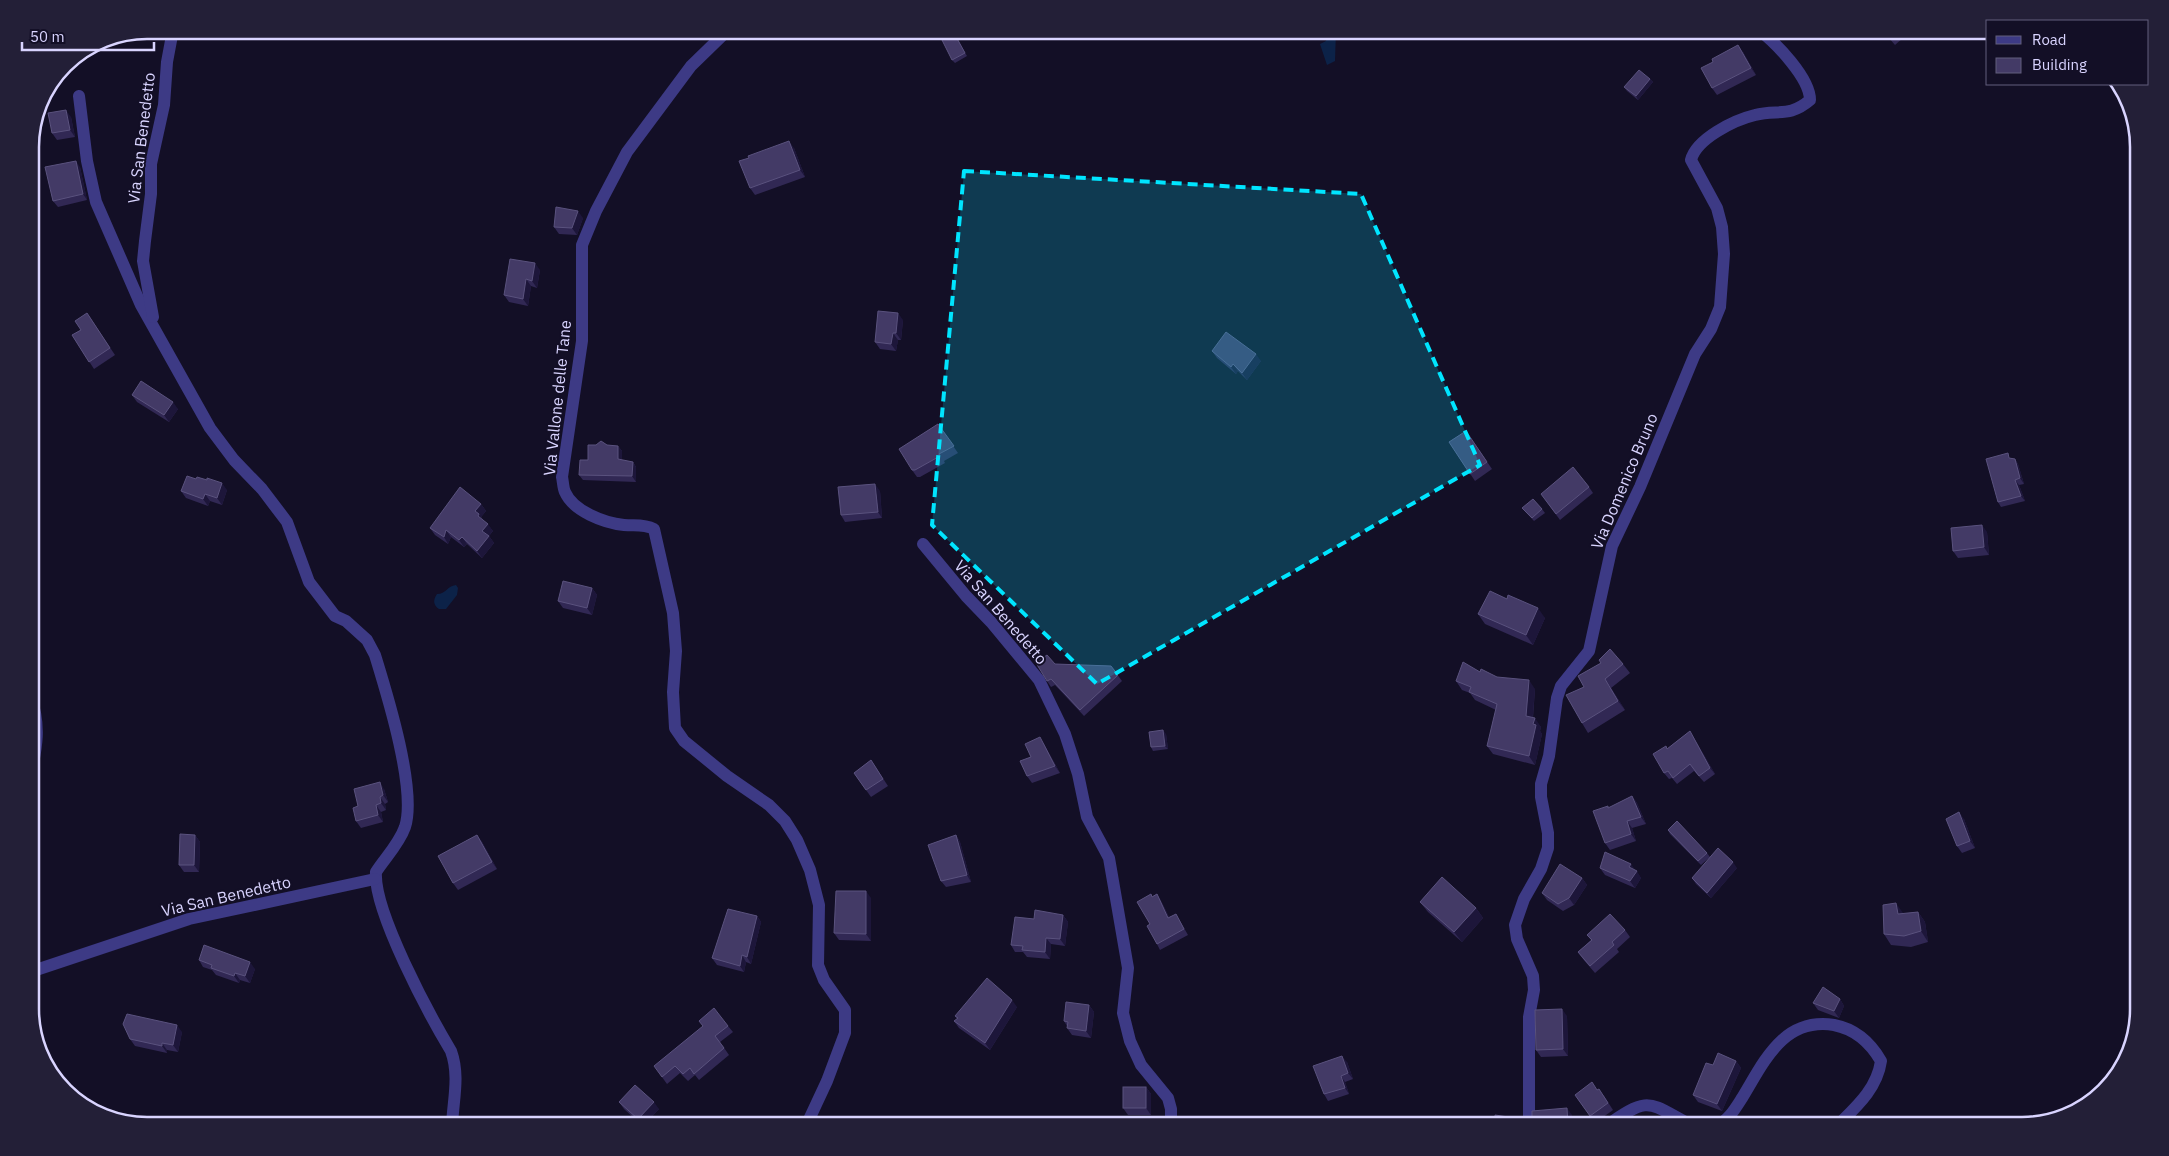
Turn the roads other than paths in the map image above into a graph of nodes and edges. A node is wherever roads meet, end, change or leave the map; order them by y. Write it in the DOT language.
graph roads {
  1 [pos="171,39"];
  2 [pos="719,39"];
  3 [pos="1771,39"];
  4 [pos="79,96"];
  5 [pos="159,338"];
  6 [pos="923,544"];
  7 [pos="375,879"];
  8 [pos="39,969"];
  9 [pos="453,1117"];
  10 [pos="810,1117"];
  11 [pos="1171,1117"];
  12 [pos="1529,1117"];
  13 [pos="1620,1117"];
  14 [pos="1677,1117"];
  15 [pos="1728,1117"];
  16 [pos="1847,1117"];
  1 -- 5 [label="street, Via San Benedetto"];
  2 -- 10 [label="street, Via Vallone delle Tane"];
  3 -- 12 [label="street, Via Domenico Bruno"];
  4 -- 5 [label="street, Via San Benedetto"];
  5 -- 7 [label="street, Via San Benedetto"];
  6 -- 11 [label="street, Via San Benedetto"];
  7 -- 8 [label="street, Via San Benedetto"];
  7 -- 9 [label="street"];
  13 -- 14 [label="street"];
  15 -- 16 [label="street"];
}
